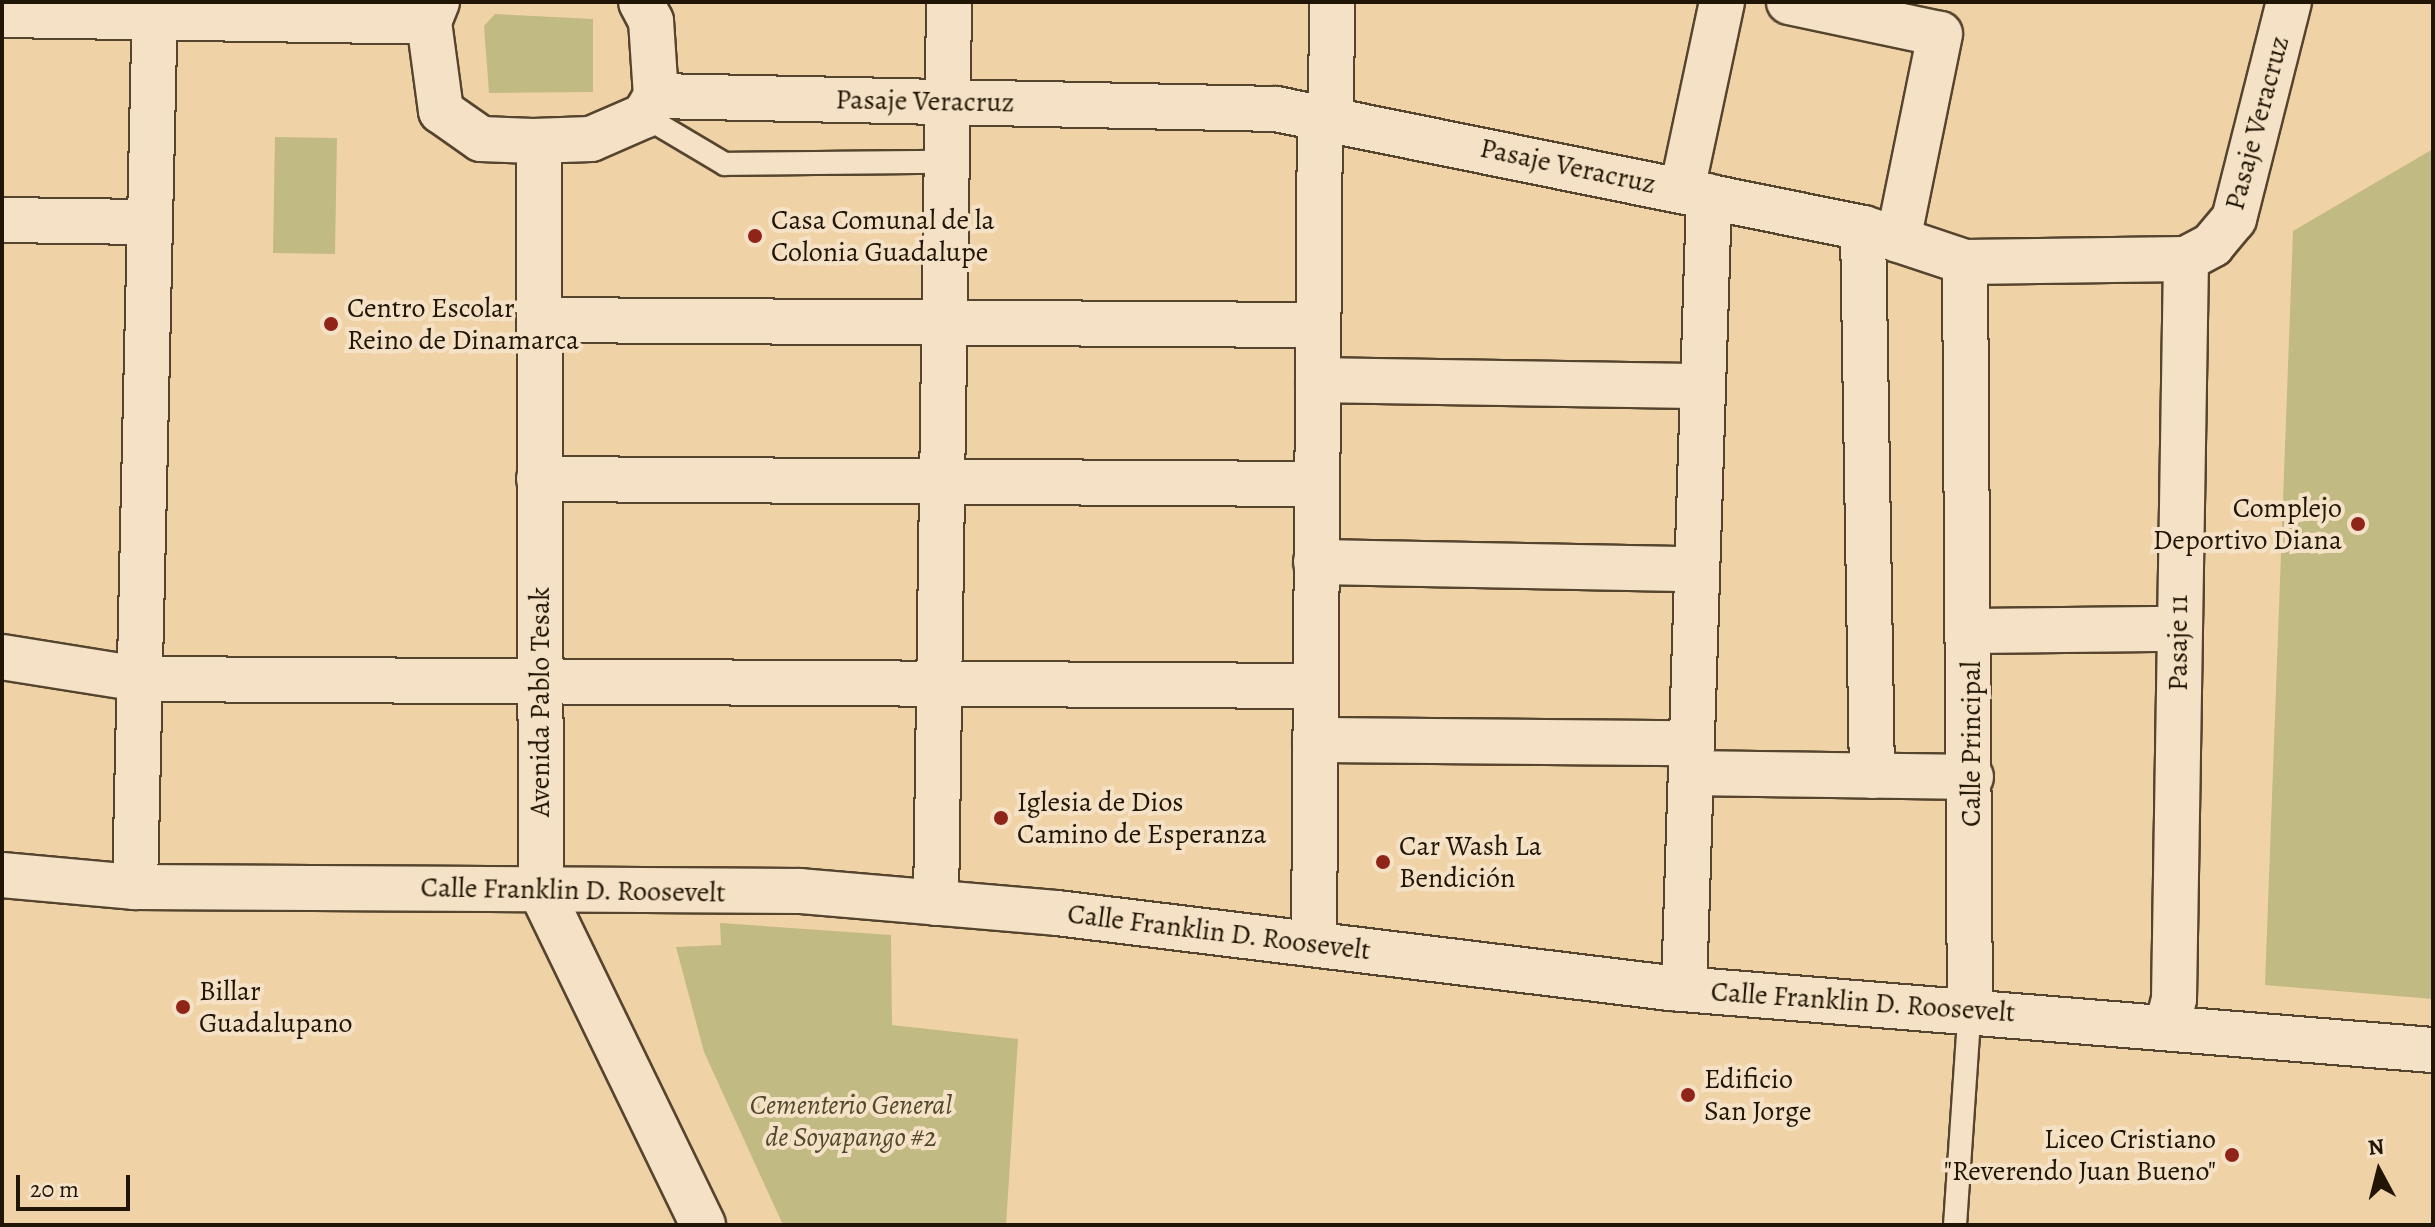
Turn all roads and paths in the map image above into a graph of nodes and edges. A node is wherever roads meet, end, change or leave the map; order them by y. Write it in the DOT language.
graph roads {
  1 [pos="641,2"];
  2 [pos="949,2"];
  3 [pos="1332,2"];
  4 [pos="1722,2"];
  5 [pos="1789,2"];
  6 [pos="2289,2"];
  7 [pos="155,10"];
  8 [pos="433,12"];
  9 [pos="2,15"];
  10 [pos="944,102"];
  11 [pos="650,106"];
  12 [pos="1325,116"];
  13 [pos="539,141"];
  14 [pos="931,162"];
  15 [pos="1696,193"];
  16 [pos="2,220"];
  17 [pos="150,222"];
  18 [pos="1880,234"];
  19 [pos="2186,259"];
  20 [pos="1965,262"];
  21 [pos="539,320"];
  22 [pos="942,321"];
  23 [pos="1318,325"];
  24 [pos="1318,380"];
  25 [pos="1703,386"];
  26 [pos="539,479"];
  27 [pos="940,482"];
  28 [pos="1317,484"];
  29 [pos="1316,562"];
  30 [pos="1697,569"];
  31 [pos="2179,629"];
  32 [pos="1971,631"];
  33 [pos="2,657"];
  34 [pos="140,679"];
  35 [pos="540,682"];
  36 [pos="938,684"];
  37 [pos="1316,686"];
  38 [pos="1315,740"];
  39 [pos="1691,758"];
  40 [pos="1872,776"];
  41 [pos="1971,777"];
  42 [pos="2,875"];
  43 [pos="135,887"];
  44 [pos="541,891"];
  45 [pos="936,903"];
  46 [pos="1314,944"];
  47 [pos="1684,989"];
  48 [pos="1970,1007"];
  49 [pos="2167,1027"];
  50 [pos="2433,1050"];
  51 [pos="703,1225"];
  52 [pos="1955,1225"];
  1 -- 11 [label="street"];
  2 -- 10 [label="street"];
  3 -- 12 [label="street"];
  4 -- 15 [label="street"];
  5 -- 18 [label="street"];
  6 -- 19 [label="street, Pasaje Veracruz"];
  7 -- 8 [label="street"];
  7 -- 9 [label="street"];
  7 -- 17 [label="street"];
  8 -- 13 [label="street"];
  10 -- 11 [label="street, Pasaje Veracruz"];
  10 -- 12 [label="street, Pasaje Veracruz"];
  10 -- 22 [label="street"];
  11 -- 13 [label="street"];
  11 -- 14 [label="lane"];
  12 -- 15 [label="street, Pasaje Veracruz"];
  12 -- 23 [label="street"];
  13 -- 21 [label="street, Avenida Pablo Tesak"];
  15 -- 18 [label="street, Pasaje Veracruz"];
  15 -- 25 [label="street"];
  16 -- 17 [label="street"];
  17 -- 34 [label="street"];
  18 -- 20 [label="street, Pasaje Veracruz"];
  18 -- 40 [label="street"];
  19 -- 20 [label="street, Pasaje Veracruz"];
  19 -- 31 [label="street, Pasaje 11"];
  20 -- 32 [label="street, Calle Principal"];
  21 -- 22 [label="street"];
  21 -- 26 [label="street, Avenida Pablo Tesak"];
  22 -- 23 [label="street"];
  22 -- 27 [label="street"];
  23 -- 24 [label="street"];
  24 -- 25 [label="street"];
  24 -- 28 [label="street"];
  25 -- 30 [label="street"];
  26 -- 27 [label="street"];
  26 -- 35 [label="street, Avenida Pablo Tesak"];
  27 -- 28 [label="street"];
  27 -- 36 [label="street"];
  28 -- 29 [label="street"];
  29 -- 30 [label="street"];
  29 -- 37 [label="street"];
  30 -- 39 [label="street"];
  31 -- 32 [label="street"];
  31 -- 49 [label="street, Pasaje 11"];
  32 -- 41 [label="street, Calle Principal"];
  33 -- 34 [label="street"];
  34 -- 35 [label="street"];
  34 -- 43 [label="street"];
  35 -- 36 [label="street"];
  35 -- 44 [label="street, Avenida Pablo Tesak"];
  36 -- 37 [label="street"];
  36 -- 45 [label="street"];
  37 -- 38 [label="street"];
  38 -- 39 [label="street"];
  38 -- 46 [label="street"];
  39 -- 40 [label="street"];
  39 -- 47 [label="street"];
  40 -- 41 [label="street"];
  41 -- 48 [label="street, Calle Principal"];
  42 -- 43 [label="street, Calle Franklin D. Roosevelt"];
  43 -- 44 [label="street, Calle Franklin D. Roosevelt"];
  44 -- 45 [label="street, Calle Franklin D. Roosevelt"];
  44 -- 51 [label="street, Avenida Pablo Tesak"];
  45 -- 46 [label="street, Calle Franklin D. Roosevelt"];
  46 -- 47 [label="street, Calle Franklin D. Roosevelt"];
  47 -- 48 [label="street, Calle Franklin D. Roosevelt"];
  48 -- 49 [label="street, Calle Franklin D. Roosevelt"];
  48 -- 52 [label="lane, Calle Principal"];
  49 -- 50 [label="street, Calle Franklin D. Roosevelt"];
}
